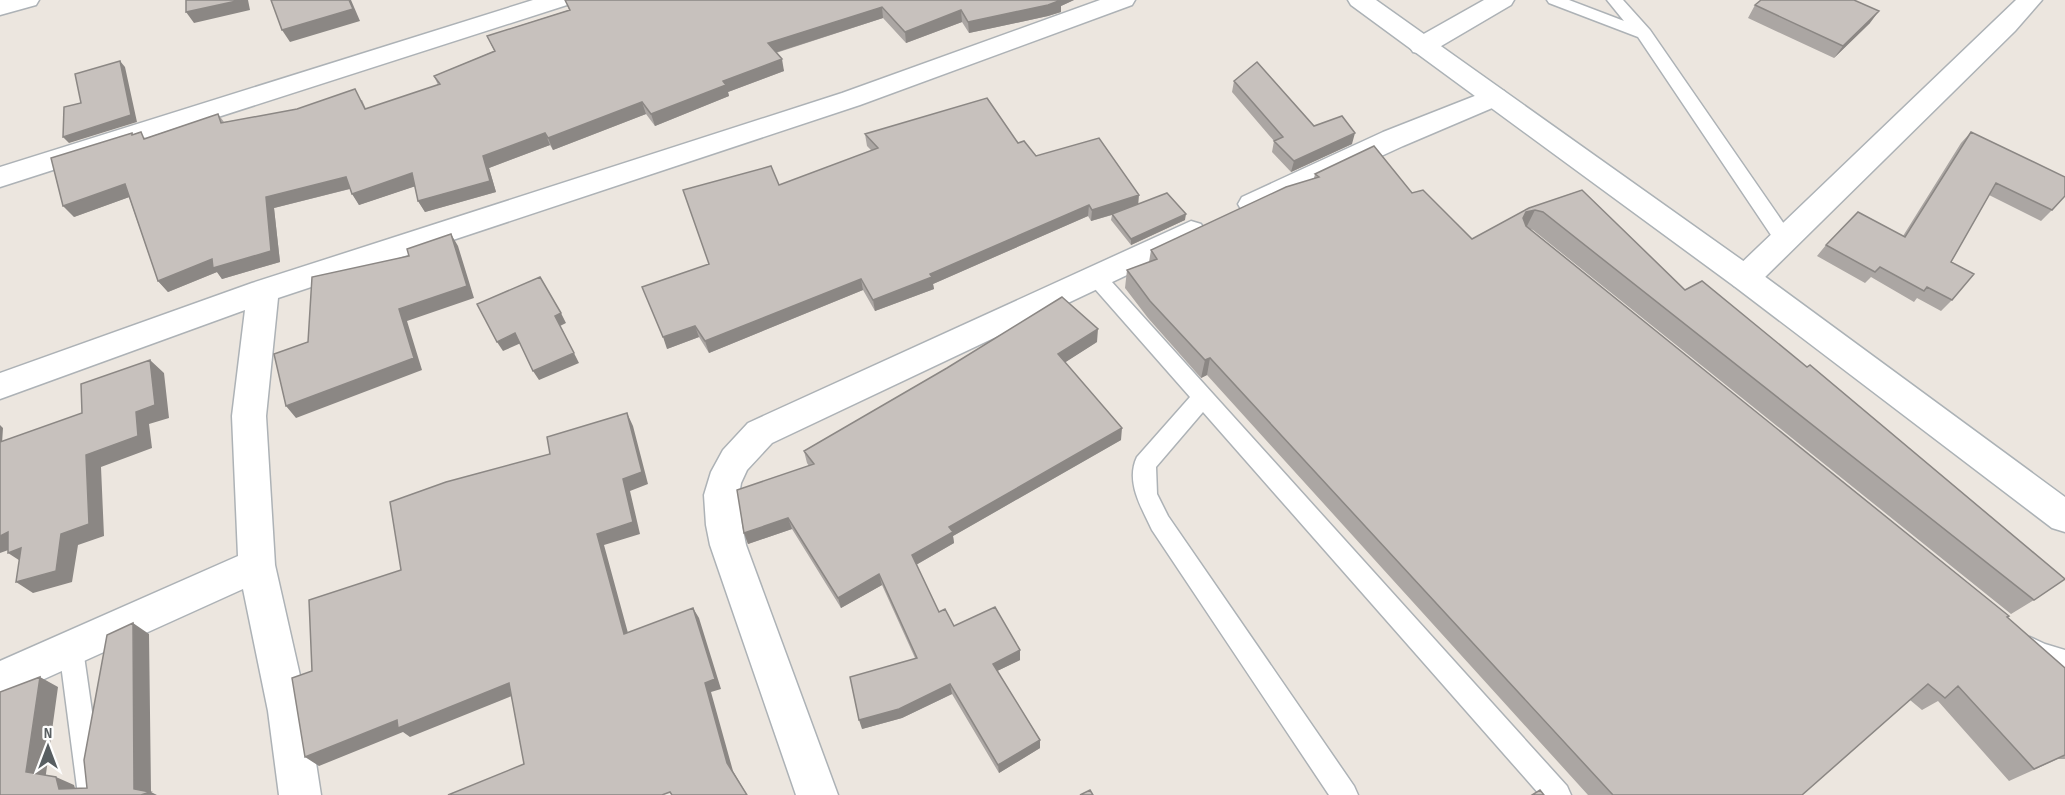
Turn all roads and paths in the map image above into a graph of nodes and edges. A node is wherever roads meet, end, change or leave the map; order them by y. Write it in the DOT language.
graph roads {
  1 [pos="27,0"];
  2 [pos="558,0"];
  3 [pos="1123,0"];
  4 [pos="1360,0"];
  5 [pos="1502,0"];
  6 [pos="1555,0"];
  7 [pos="1615,0"];
  8 [pos="2030,0"];
  9 [pos="0,8"];
  10 [pos="1644,34"];
  11 [pos="1422,46"];
  12 [pos="1495,97"];
  13 [pos="0,177"];
  14 [pos="1784,239"];
  15 [pos="1095,276"];
  16 [pos="1745,278"];
  17 [pos="263,291"];
  18 [pos="0,386"];
  19 [pos="1203,397"];
  20 [pos="2065,517"];
  21 [pos="257,565"];
  22 [pos="2010,632"];
  23 [pos="71,649"];
  24 [pos="2065,662"];
  25 [pos="0,680"];
  26 [pos="91,795"];
  27 [pos="300,795"];
  28 [pos="817,795"];
  29 [pos="1345,795"];
  30 [pos="1558,795"];
  1 -- 9 [label="street"];
  2 -- 13 [label="street"];
  3 -- 17 [label="street"];
  4 -- 11 [label="street"];
  5 -- 11 [label="street"];
  6 -- 10 [label="lane"];
  7 -- 10 [label="lane"];
  8 -- 14 [label="street"];
  10 -- 14 [label="lane"];
  11 -- 12 [label="street"];
  12 -- 15 [label="street"];
  12 -- 16 [label="street"];
  14 -- 16 [label="street"];
  15 -- 19 [label="lane"];
  15 -- 28 [label="street"];
  16 -- 20 [label="street"];
  17 -- 18 [label="street"];
  17 -- 21 [label="street"];
  19 -- 29 [label="lane"];
  19 -- 30 [label="lane"];
  21 -- 23 [label="street"];
  21 -- 27 [label="street"];
  22 -- 24 [label="lane"];
  23 -- 25 [label="street"];
  23 -- 26 [label="lane"];
}
